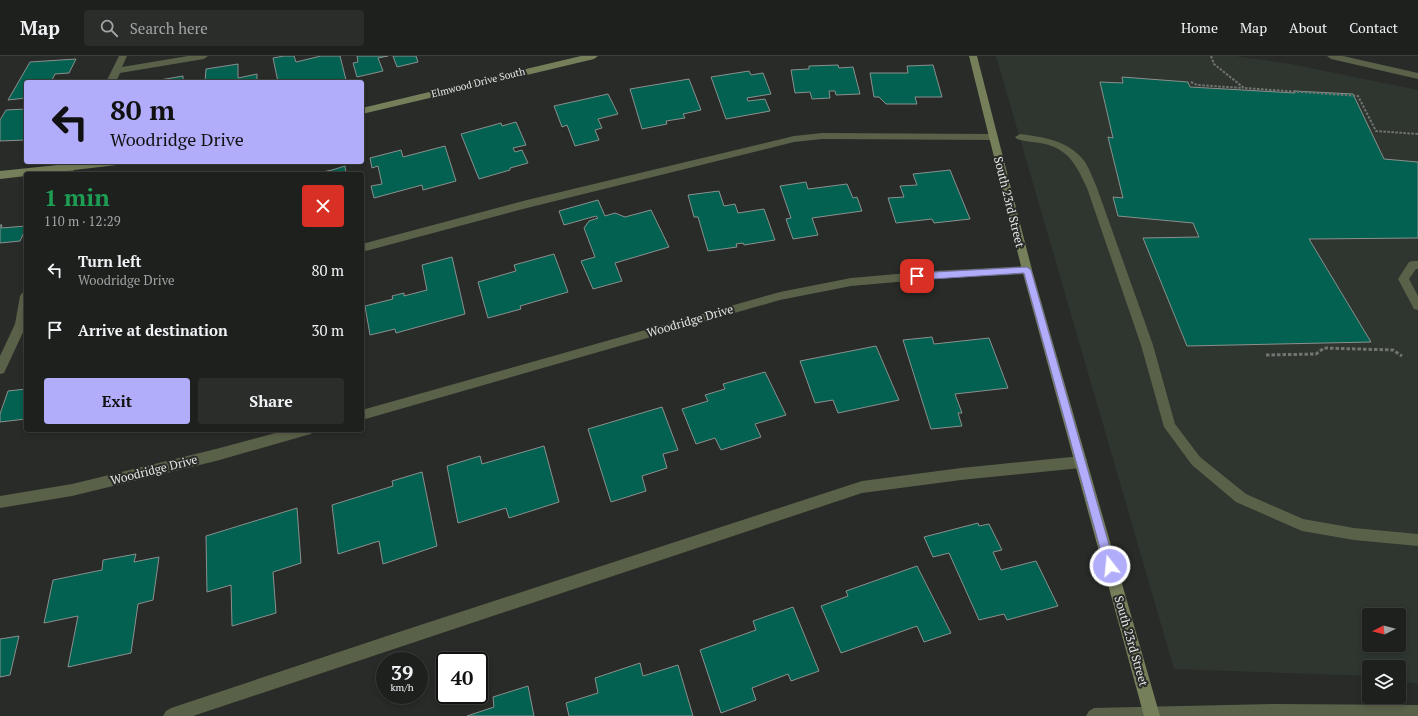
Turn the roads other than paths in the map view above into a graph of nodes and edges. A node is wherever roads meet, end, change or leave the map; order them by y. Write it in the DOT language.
graph roads {
  1 [pos="123,56"];
  2 [pos="204,56"];
  3 [pos="594,56"];
  4 [pos="973,56"];
  5 [pos="1331,56"];
  6 [pos="116,72"];
  7 [pos="1418,76"];
  8 [pos="112,80"];
  9 [pos="364,111"];
  10 [pos="1020,137"];
  11 [pos="993,138"];
  12 [pos="101,164"];
  13 [pos="70,168"];
  14 [pos="30,172"];
  15 [pos="24,173"];
  16 [pos="0,175"];
  17 [pos="364,247"];
  18 [pos="1418,264"];
  19 [pos="1027,270"];
  20 [pos="1418,306"];
  21 [pos="23,323"];
  22 [pos="0,369"];
  23 [pos="364,414"];
  24 [pos="299,432"];
  25 [pos="1081,462"];
  26 [pos="0,502"];
  27 [pos="1418,540"];
  28 [pos="1418,713"];
  29 [pos="1152,715"];
  30 [pos="171,716"];
  31 [pos="1094,716"];
  1 -- 6 [label="street"];
  2 -- 6 [label="street"];
  3 -- 9 [label="street, Elmwood Drive South"];
  4 -- 11 [label="street, South 23rd Street"];
  5 -- 7 [label="street"];
  6 -- 8 [label="street"];
  10 -- 27 [label="street"];
  11 -- 17 [label="street"];
  11 -- 19 [label="street, South 23rd Street"];
  12 -- 13 [label="street"];
  13 -- 14 [label="street"];
  15 -- 16 [label="street"];
  18 -- 20 [label="street"];
  19 -- 23 [label="street, Woodridge Drive"];
  19 -- 25 [label="street, South 23rd Street"];
  21 -- 22 [label="street"];
  24 -- 26 [label="street, Woodridge Drive"];
  25 -- 29 [label="street, South 23rd Street"];
  25 -- 30 [label="street"];
  28 -- 29 [label="street"];
  29 -- 31 [label="street"];
}
